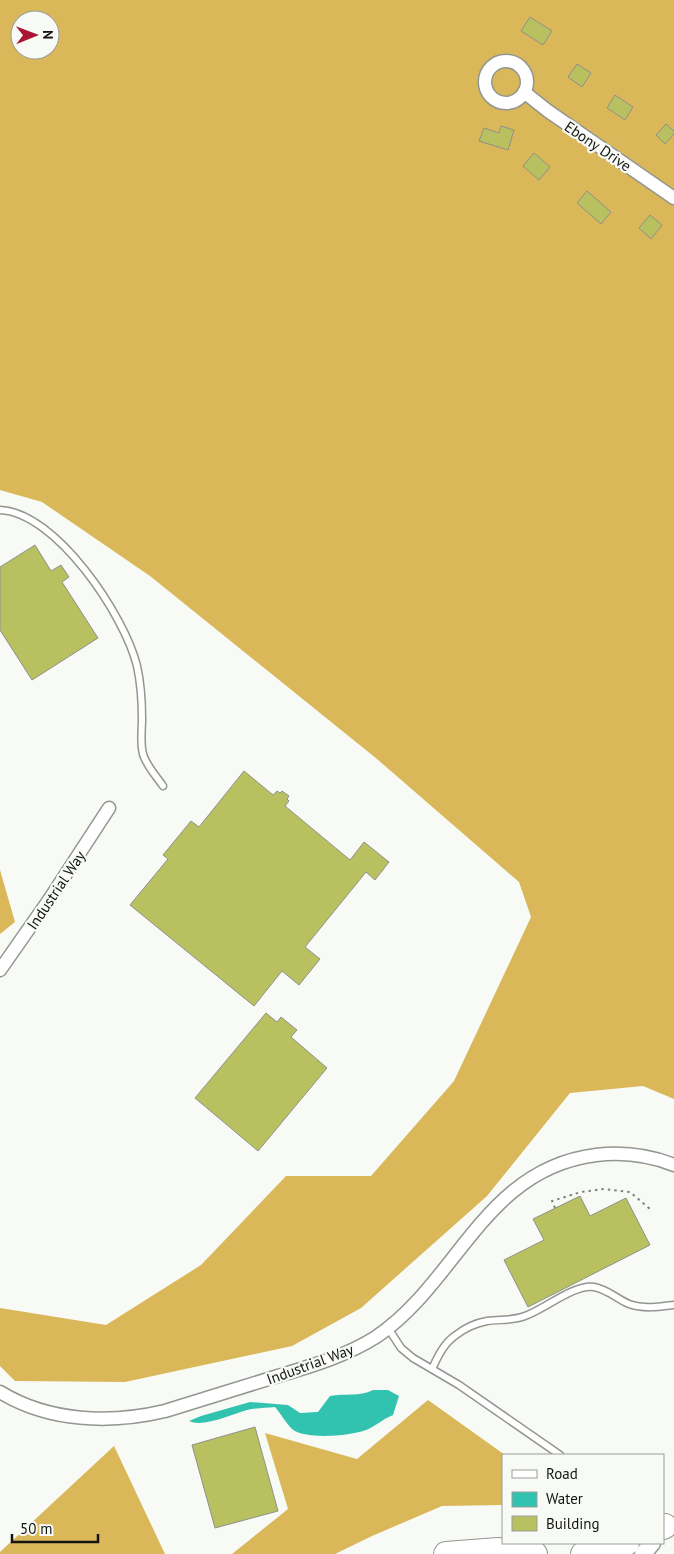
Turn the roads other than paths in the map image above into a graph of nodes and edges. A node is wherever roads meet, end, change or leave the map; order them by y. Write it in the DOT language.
graph roads {
  1 [pos="524,92"];
  2 [pos="674,198"];
  3 [pos="0,510"];
  4 [pos="162,786"];
  5 [pos="109,808"];
  6 [pos="0,970"];
  7 [pos="674,1165"];
  8 [pos="674,1304"];
  9 [pos="388,1328"];
  10 [pos="432,1369"];
  11 [pos="0,1392"];
  12 [pos="559,1454"];
  13 [pos="625,1544"];
  14 [pos="446,1554"];
  15 [pos="535,1554"];
  16 [pos="583,1554"];
  1 -- 2 [label="street, Ebony Drive"];
  3 -- 4 [label="lane"];
  5 -- 6 [label="street, Industrial Way"];
  7 -- 9 [label="street, Industrial Way"];
  8 -- 10 [label="lane"];
  9 -- 10 [label="lane"];
  9 -- 11 [label="street, Industrial Way"];
  10 -- 12 [label="lane"];
  13 -- 16 [label="highway"];
  14 -- 15 [label="highway"];
}
